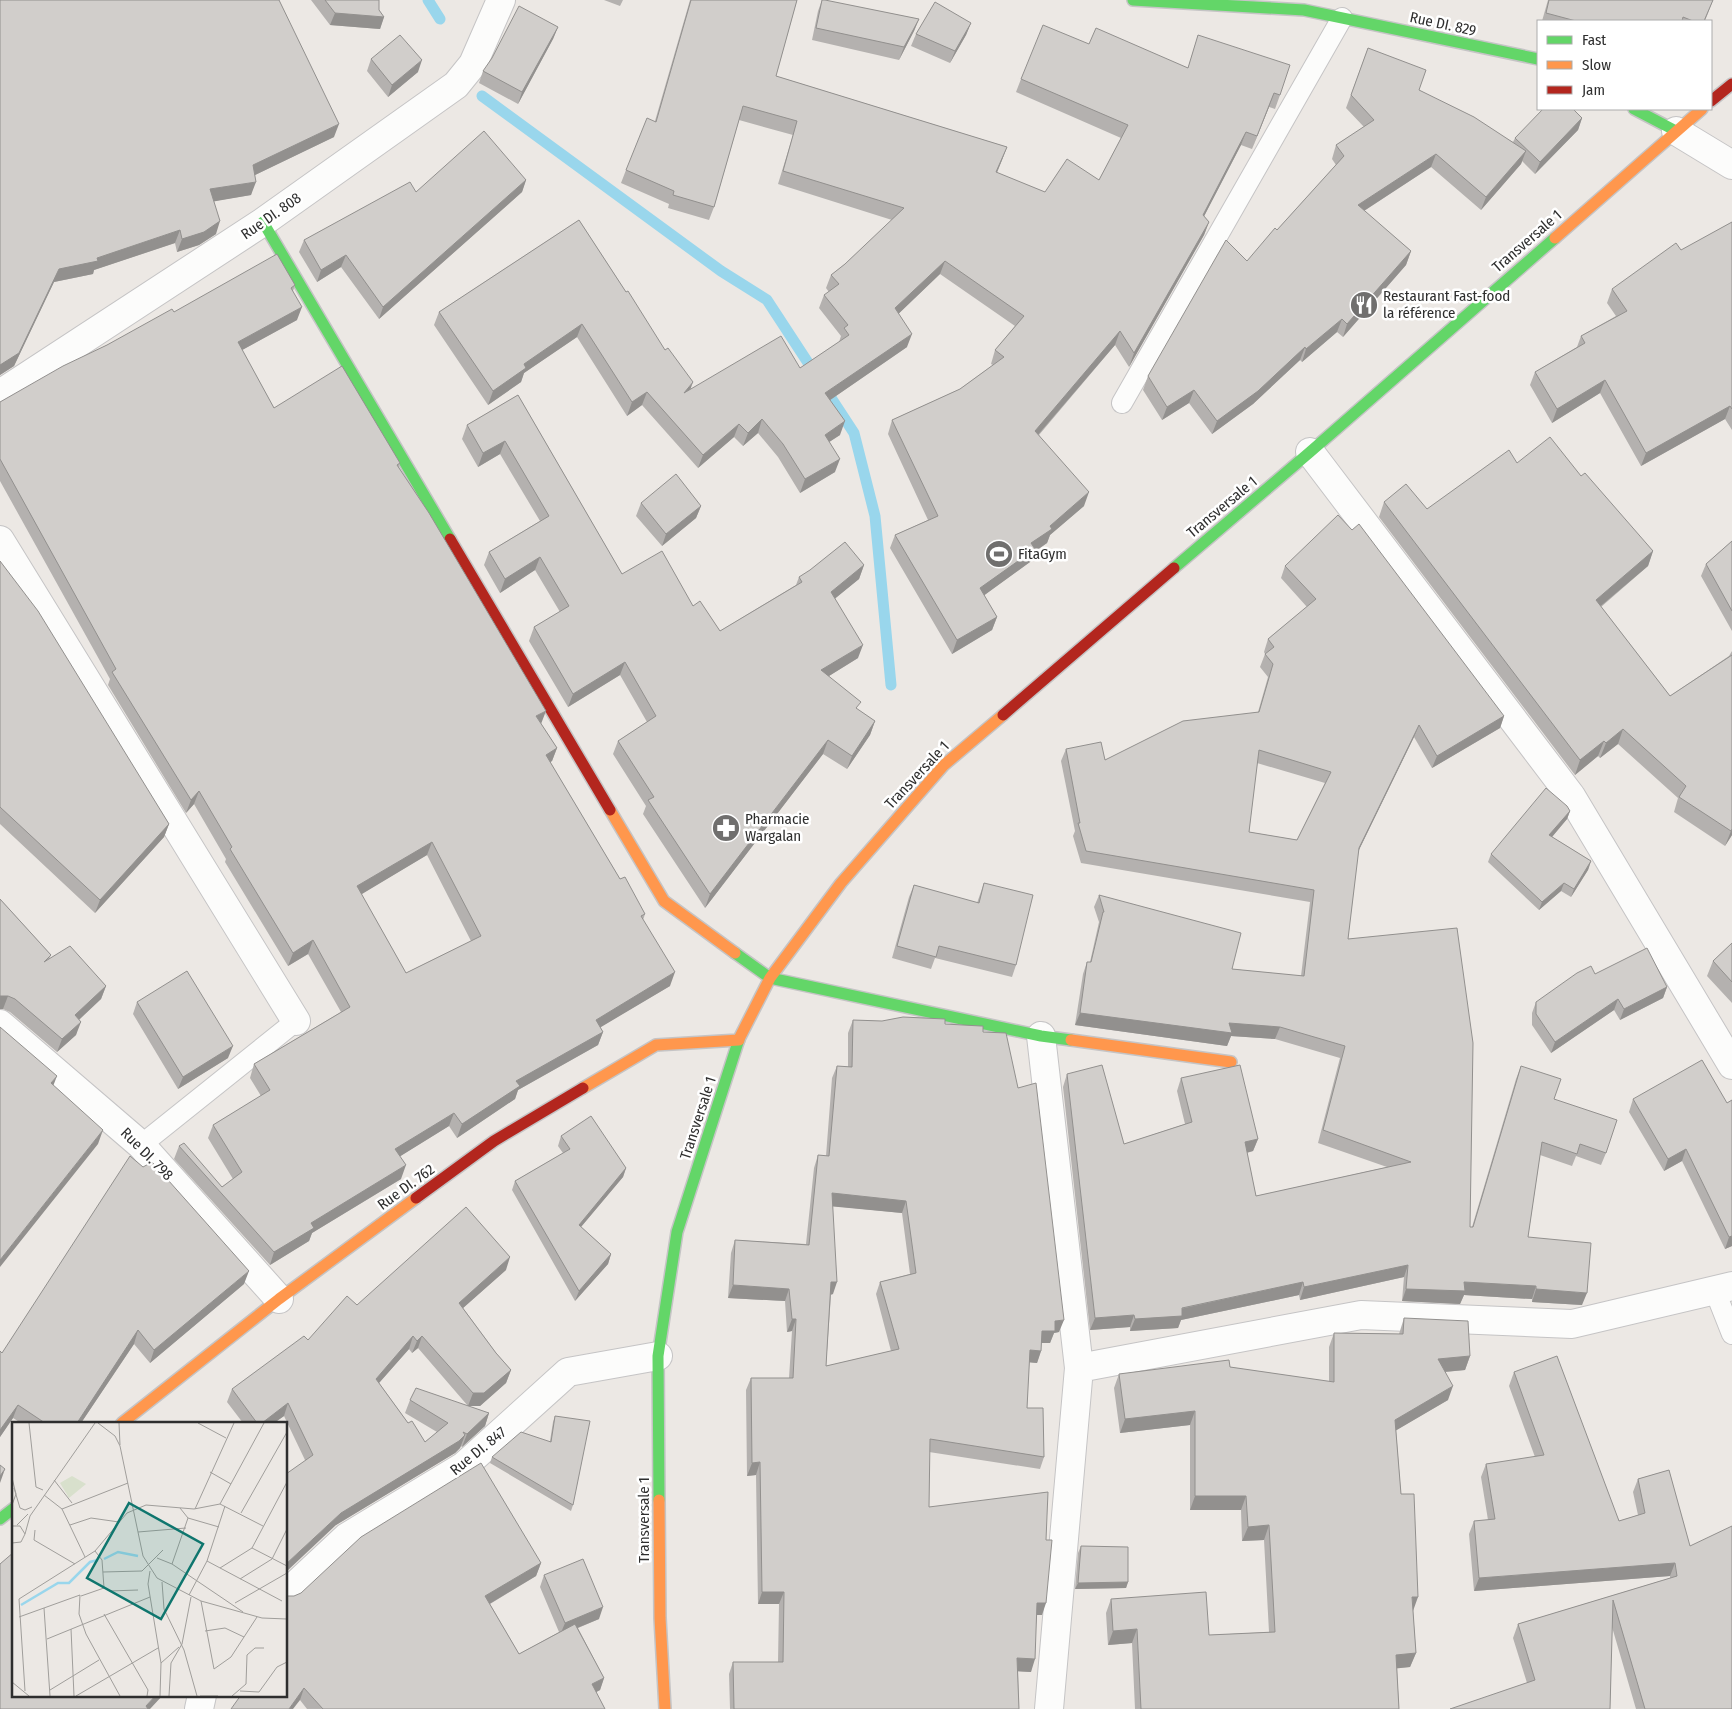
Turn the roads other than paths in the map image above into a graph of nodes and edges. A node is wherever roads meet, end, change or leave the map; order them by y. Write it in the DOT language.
graph roads {
  1 [pos="501,0"];
  2 [pos="1133,0"];
  3 [pos="1302,5"];
  4 [pos="1342,18"];
  5 [pos="1537,59"];
  6 [pos="1732,84"];
  7 [pos="1712,101"];
  8 [pos="1636,110"];
  9 [pos="1701,110"];
  10 [pos="1676,131"];
  11 [pos="1732,165"];
  12 [pos="263,222"];
  13 [pos="0,394"];
  14 [pos="1122,403"];
  15 [pos="1310,452"];
  16 [pos="0,540"];
  17 [pos="770,978"];
  18 [pos="296,1020"];
  19 [pos="0,1024"];
  20 [pos="1042,1036"];
  21 [pos="739,1040"];
  22 [pos="1231,1062"];
  23 [pos="1732,1065"];
  24 [pos="141,1145"];
  25 [pos="1724,1289"];
  26 [pos="279,1299"];
  27 [pos="1732,1334"];
  28 [pos="658,1356"];
  29 [pos="1080,1368"];
  30 [pos="123,1422"];
  31 [pos="12,1510"];
  32 [pos="0,1519"];
  33 [pos="288,1592"];
  34 [pos="202,1696"];
  35 [pos="199,1709"];
  36 [pos="665,1709"];
  37 [pos="1049,1709"];
  1 -- 12 [label="street, Rue DI. 808"];
  2 -- 3 [label="street, Rue DI. 829"];
  3 -- 4 [label="street, Rue DI. 829"];
  4 -- 5 [label="street, Rue DI. 829"];
  4 -- 14 [label="lane"];
  6 -- 7 [label="street"];
  8 -- 10 [label="street"];
  9 -- 10 [label="street, Transversale 1"];
  10 -- 11 [label="street"];
  10 -- 15 [label="street, Transversale 1"];
  12 -- 13 [label="street, Rue DI. 808"];
  12 -- 17 [label="street"];
  15 -- 17 [label="street, Transversale 1"];
  15 -- 23 [label="street"];
  16 -- 18 [label="street"];
  17 -- 20 [label="street"];
  17 -- 21 [label="street, Transversale 1"];
  18 -- 24 [label="lane"];
  19 -- 24 [label="street, Rue DI. 798"];
  20 -- 22 [label="street"];
  20 -- 29 [label="street"];
  21 -- 26 [label="street, Rue DI. 762"];
  21 -- 28 [label="street, Transversale 1"];
  24 -- 26 [label="street, Rue DI. 798"];
  25 -- 27 [label="lane"];
  25 -- 29 [label="street"];
  26 -- 30 [label="street, Rue DI. 762"];
  28 -- 33 [label="street, Rue DI. 847"];
  28 -- 36 [label="street, Transversale 1"];
  29 -- 37 [label="street"];
  31 -- 32 [label="street"];
  34 -- 35 [label="street"];
}
